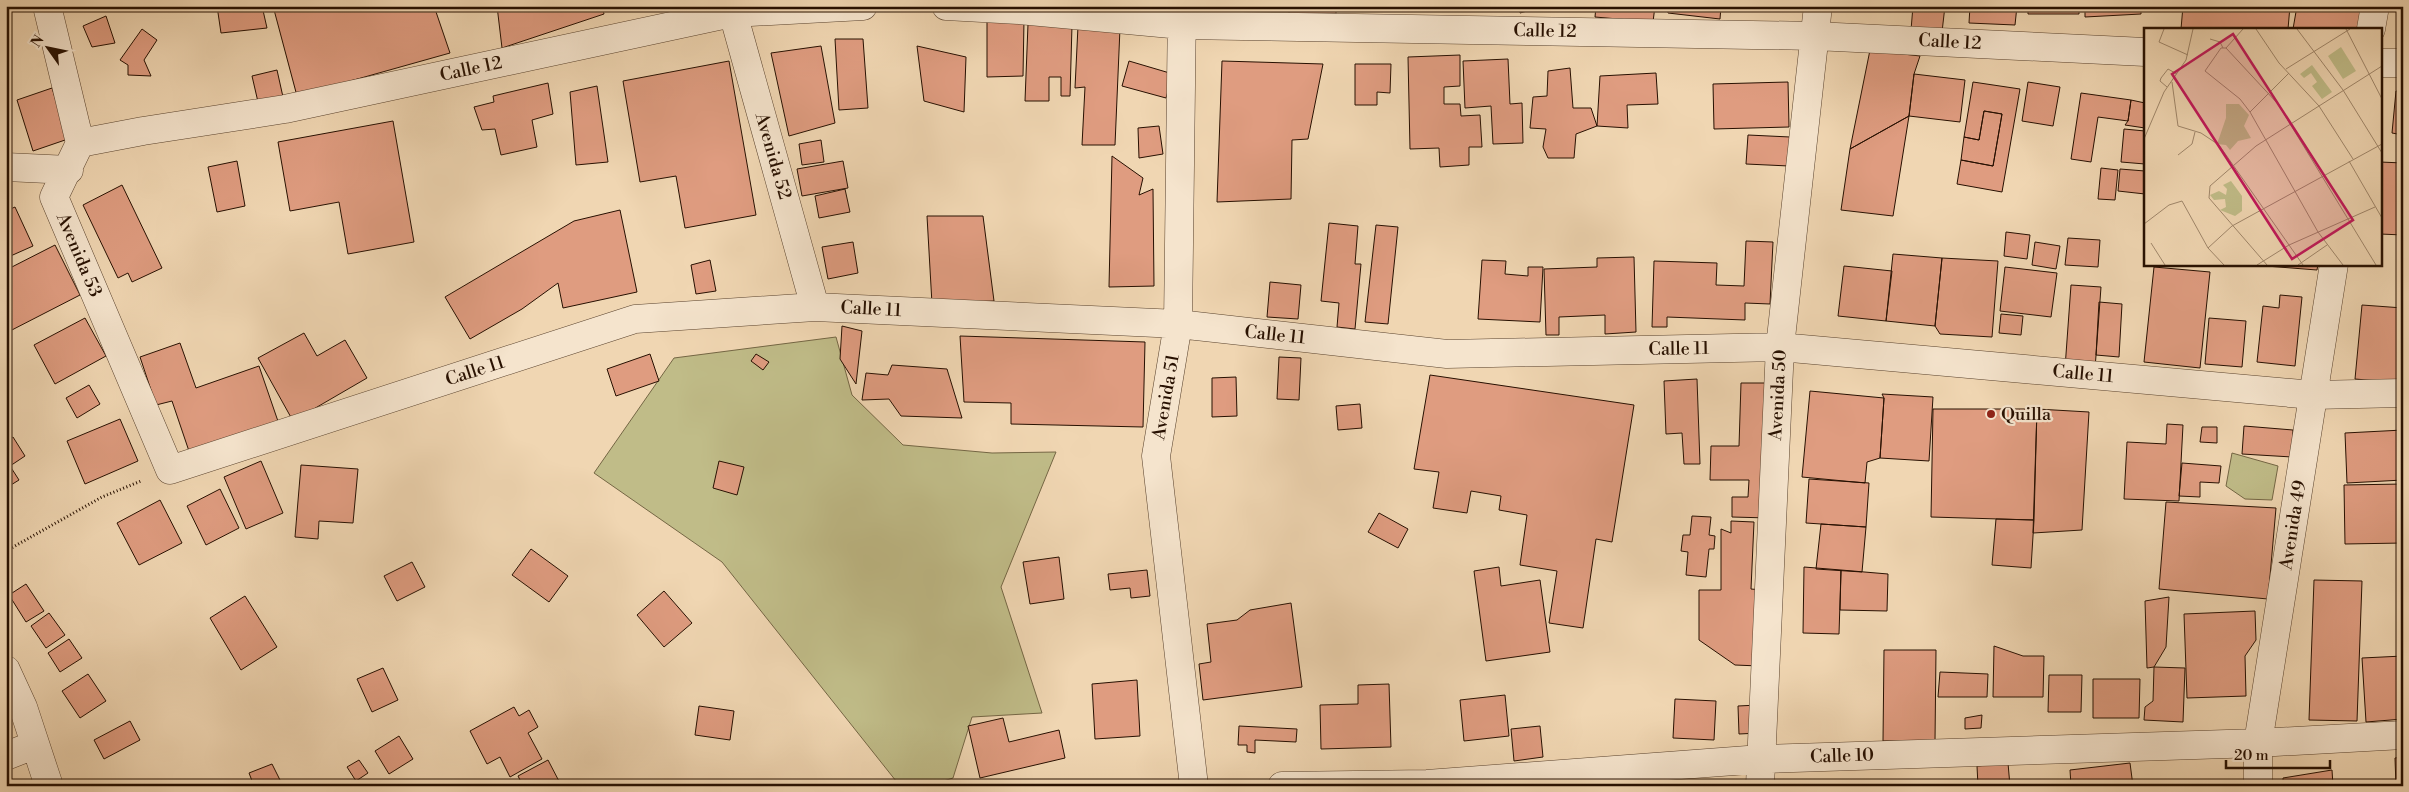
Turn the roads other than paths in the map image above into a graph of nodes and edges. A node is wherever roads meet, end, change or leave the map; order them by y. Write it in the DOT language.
graph roads {
  1 [pos="47,6"];
  2 [pos="863,6"];
  3 [pos="946,6"];
  4 [pos="1818,6"];
  5 [pos="2375,6"];
  6 [pos="732,9"];
  7 [pos="1182,15"];
  8 [pos="2371,28"];
  9 [pos="1815,36"];
  10 [pos="2144,52"];
  11 [pos="2382,63"];
  12 [pos="2403,63"];
  13 [pos="80,143"];
  14 [pos="6,168"];
  15 [pos="69,170"];
  16 [pos="2334,265"];
  17 [pos="815,307"];
  18 [pos="1178,324"];
  19 [pos="1780,347"];
  20 [pos="2403,393"];
  21 [pos="2314,395"];
  22 [pos="170,470"];
  23 [pos="6,670"];
  24 [pos="2403,735"];
  25 [pos="2258,742"];
  26 [pos="34,745"];
  27 [pos="6,756"];
  28 [pos="1762,759"];
  29 [pos="49,786"];
  30 [pos="1194,786"];
  31 [pos="1282,786"];
  32 [pos="1760,786"];
  33 [pos="2258,786"];
  1 -- 13 [label="street"];
  2 -- 6 [label="street, Calle 12"];
  3 -- 7 [label="street, Calle 12"];
  4 -- 9 [label="street, Avenida 50"];
  5 -- 8 [label="street"];
  6 -- 13 [label="street, Calle 12"];
  6 -- 17 [label="street, Avenida 52"];
  7 -- 9 [label="street, Calle 12"];
  7 -- 18 [label="street, Avenida 51"];
  9 -- 10 [label="street, Calle 12"];
  9 -- 19 [label="street, Avenida 50"];
  11 -- 12 [label="street"];
  13 -- 15 [label="street, Avenida 53"];
  14 -- 15 [label="street"];
  15 -- 22 [label="street, Avenida 53"];
  16 -- 21 [label="street, Avenida 49"];
  17 -- 18 [label="street, Calle 11"];
  17 -- 22 [label="street, Calle 11"];
  18 -- 19 [label="street, Calle 11"];
  18 -- 30 [label="street, Avenida 51"];
  19 -- 21 [label="street, Calle 11"];
  19 -- 28 [label="street, Avenida 50"];
  20 -- 21 [label="street, Calle 11"];
  21 -- 25 [label="street, Avenida 49"];
  23 -- 26 [label="street"];
  24 -- 25 [label="street, Calle 10"];
  25 -- 28 [label="street, Calle 10"];
  25 -- 33 [label="street, Avenida 49"];
  26 -- 27 [label="street"];
  26 -- 29 [label="street"];
  28 -- 31 [label="street, Calle 10"];
  28 -- 32 [label="street, Avenida 50"];
}
